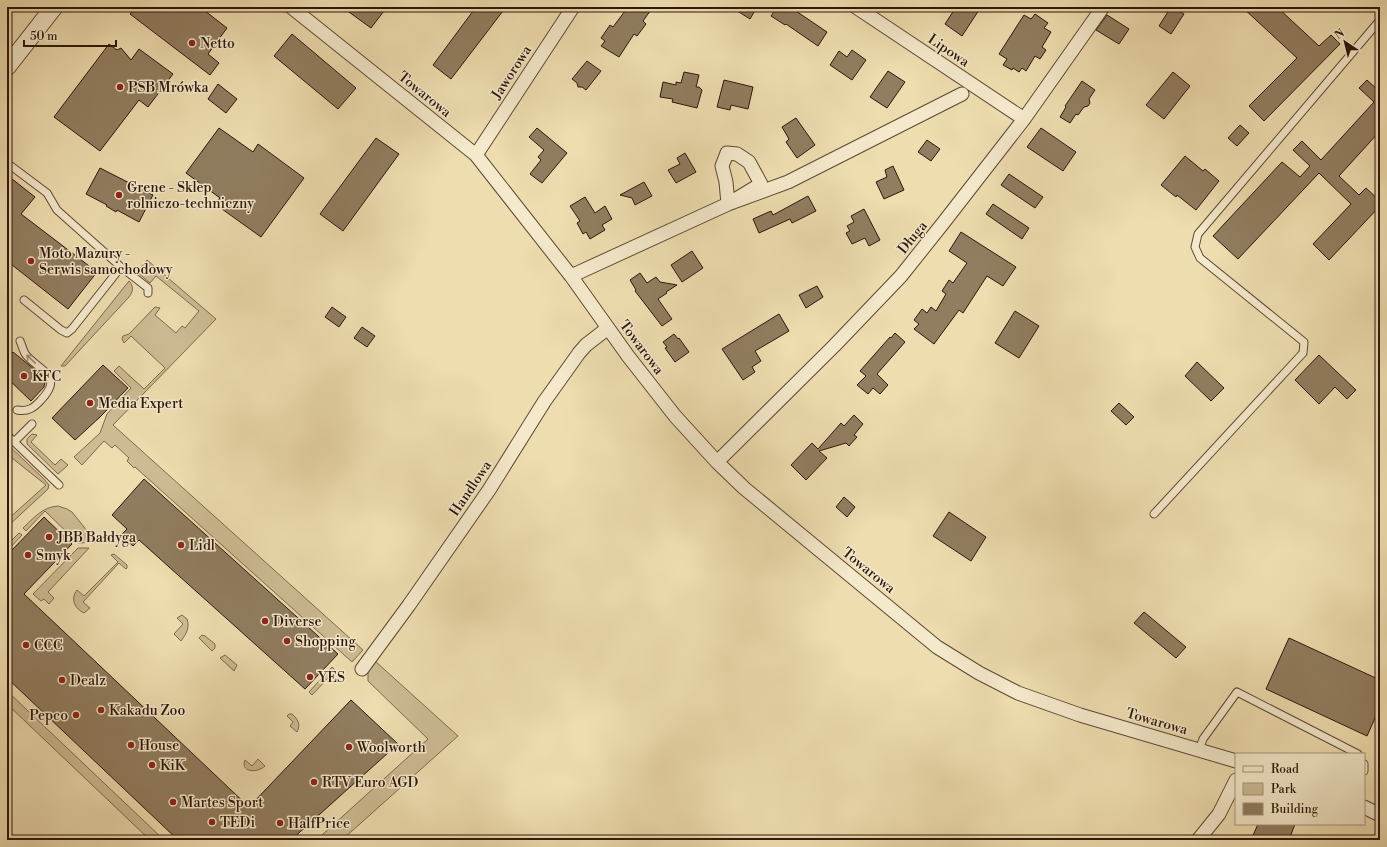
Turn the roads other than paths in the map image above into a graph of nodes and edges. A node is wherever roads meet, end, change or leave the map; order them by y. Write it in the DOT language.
graph roads {
  1 [pos="54,7"];
  2 [pos="290,7"];
  3 [pos="573,7"];
  4 [pos="856,7"];
  5 [pos="1103,7"];
  6 [pos="1380,20"];
  7 [pos="7,67"];
  8 [pos="962,94"];
  9 [pos="1024,119"];
  10 [pos="476,155"];
  11 [pos="7,163"];
  12 [pos="121,267"];
  13 [pos="571,276"];
  14 [pos="148,293"];
  15 [pos="24,300"];
  16 [pos="608,328"];
  17 [pos="20,340"];
  18 [pos="17,410"];
  19 [pos="32,424"];
  20 [pos="7,434"];
  21 [pos="14,442"];
  22 [pos="717,462"];
  23 [pos="59,486"];
  24 [pos="1154,514"];
  25 [pos="362,669"];
  26 [pos="1199,750"];
  27 [pos="1356,753"];
  28 [pos="1235,761"];
  29 [pos="1235,782"];
  30 [pos="1365,808"];
  31 [pos="1380,815"];
  32 [pos="1198,840"];
  1 -- 7 [label="street"];
  2 -- 10 [label="street, Towarowa"];
  3 -- 10 [label="street, Jaworowa"];
  4 -- 9 [label="street, Lipowa"];
  5 -- 9 [label="street, Długa"];
  6 -- 24 [label="lane"];
  8 -- 13 [label="street"];
  9 -- 22 [label="street, Długa"];
  10 -- 13 [label="street, Towarowa"];
  11 -- 12 [label="lane"];
  12 -- 14 [label="lane"];
  12 -- 15 [label="lane"];
  13 -- 16 [label="street, Towarowa"];
  16 -- 22 [label="street, Towarowa"];
  16 -- 25 [label="street, Handlowa"];
  18 -- 17 [label="lane, one-way"];
  19 -- 21 [label="lane"];
  20 -- 21 [label="lane"];
  21 -- 23 [label="lane"];
  22 -- 26 [label="street, Towarowa"];
  26 -- 27 [label="lane"];
  26 -- 28 [label="street, Towarowa"];
  29 -- 32 [label="street"];
  30 -- 31 [label="street"];
}
